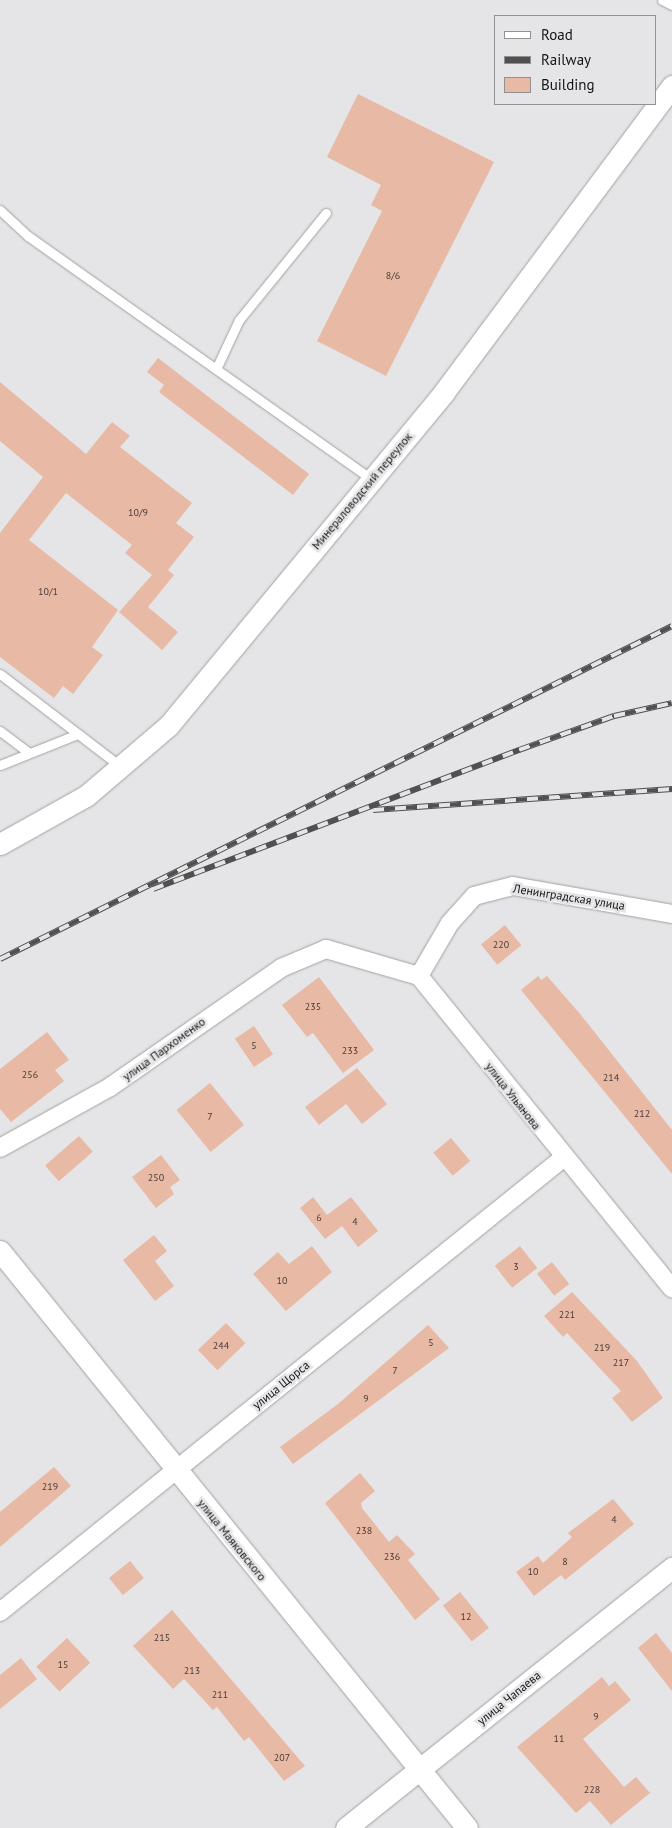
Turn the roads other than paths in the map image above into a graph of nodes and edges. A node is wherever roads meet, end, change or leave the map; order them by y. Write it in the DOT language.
graph roads {
  1 [pos="662,0"];
  2 [pos="672,5"];
  3 [pos="672,86"];
  4 [pos="0,210"];
  5 [pos="326,214"];
  6 [pos="216,370"];
  7 [pos="372,480"];
  8 [pos="0,674"];
  9 [pos="0,731"];
  10 [pos="78,734"];
  11 [pos="29,753"];
  12 [pos="0,765"];
  13 [pos="120,766"];
  14 [pos="0,844"];
  15 [pos="672,914"];
  16 [pos="419,976"];
  17 [pos="0,1148"];
  18 [pos="563,1158"];
  19 [pos="0,1251"];
  20 [pos="672,1288"];
  21 [pos="175,1470"];
  22 [pos="672,1568"];
  23 [pos="0,1612"];
  24 [pos="420,1770"];
  25 [pos="346,1828"];
  26 [pos="467,1828"];
  1 -- 2 [label="lane"];
  3 -- 7 [label="street, Минераловодский переулок"];
  4 -- 6 [label="lane"];
  5 -- 6 [label="lane"];
  6 -- 7 [label="lane"];
  7 -- 13 [label="street, Минераловодский переулок"];
  8 -- 10 [label="lane"];
  9 -- 11 [label="lane"];
  10 -- 11 [label="lane"];
  10 -- 13 [label="lane"];
  11 -- 12 [label="lane"];
  13 -- 14 [label="street, Минераловодский переулок"];
  15 -- 16 [label="street, Ленинградская улица"];
  16 -- 17 [label="street, улица Пархоменко"];
  16 -- 18 [label="street, улица Ульянова"];
  18 -- 20 [label="street, улица Ульянова"];
  18 -- 21 [label="street, улица Щорса"];
  19 -- 21 [label="street, улица Маяковского"];
  21 -- 23 [label="street, улица Щорса"];
  21 -- 24 [label="street, улица Маяковского"];
  22 -- 24 [label="street, улица Чапаева"];
  24 -- 25 [label="street, улица Чапаева"];
  24 -- 26 [label="street, улица Маяковского"];
}
